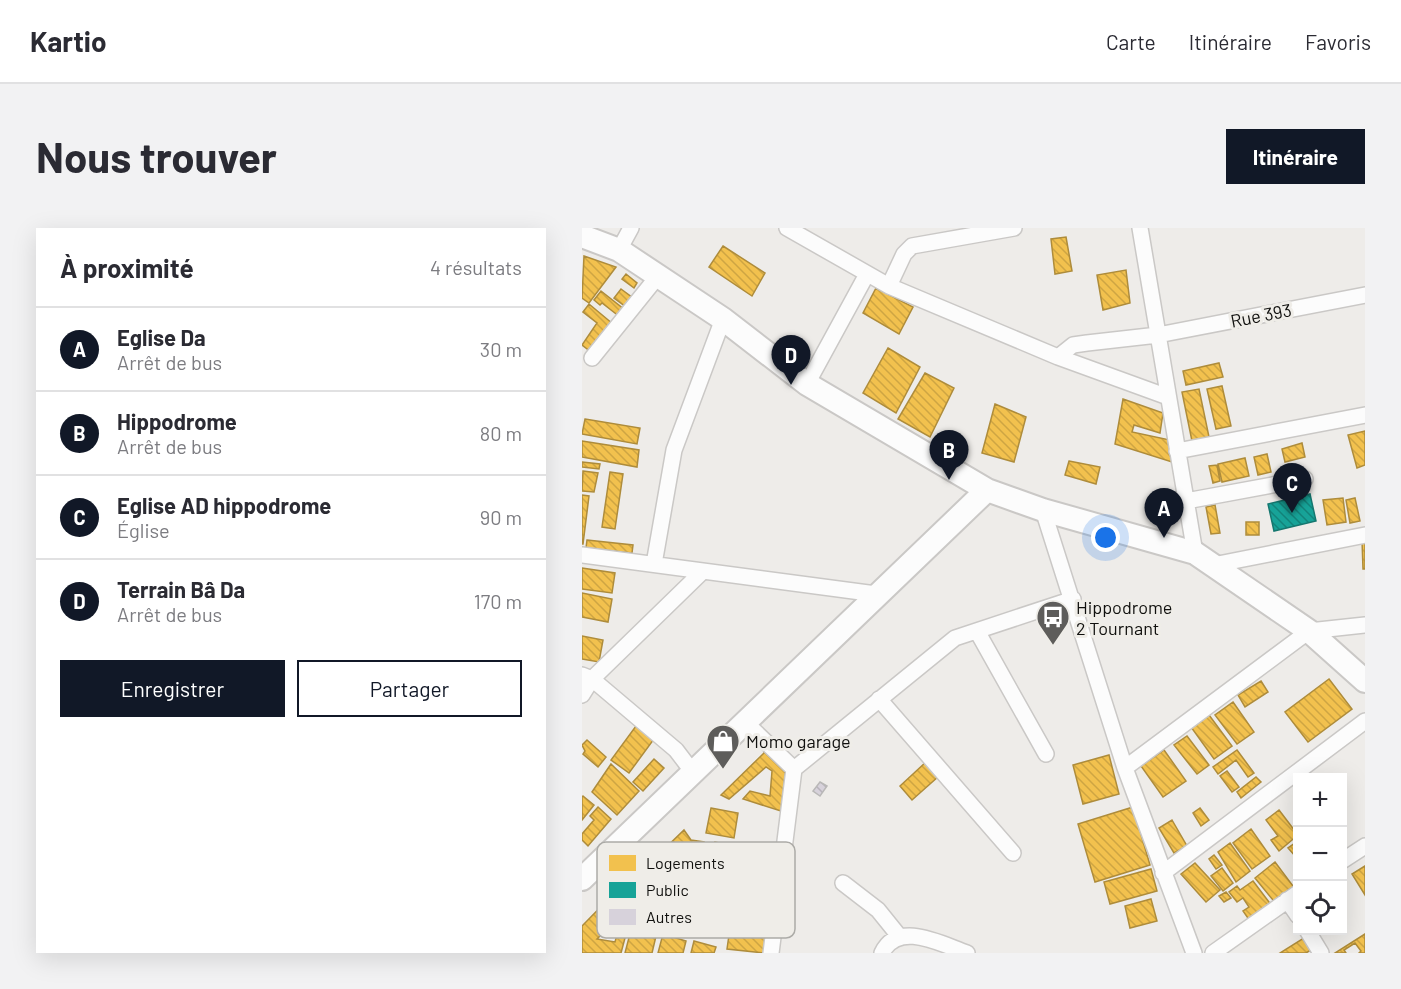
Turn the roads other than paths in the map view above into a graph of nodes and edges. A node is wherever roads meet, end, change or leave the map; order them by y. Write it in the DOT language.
graph roads {
  1 [pos="631,228"];
  2 [pos="787,228"];
  3 [pos="1014,228"];
  4 [pos="1140,228"];
  5 [pos="583,236"];
  6 [pos="619,250"];
  7 [pos="867,274"];
  8 [pos="658,276"];
  9 [pos="889,286"];
  10 [pos="1365,295"];
  11 [pos="723,318"];
  12 [pos="1158,335"];
  13 [pos="1058,357"];
  14 [pos="592,358"];
  15 [pos="807,384"];
  16 [pos="1168,397"];
  17 [pos="1365,415"];
  18 [pos="1177,451"];
  19 [pos="1305,479"];
  20 [pos="987,490"];
  21 [pos="1186,501"];
  22 [pos="1043,510"];
  23 [pos="1365,535"];
  24 [pos="582,555"];
  25 [pos="1204,559"];
  26 [pos="654,564"];
  27 [pos="703,571"];
  28 [pos="876,594"];
  29 [pos="1073,599"];
  30 [pos="1365,625"];
  31 [pos="977,631"];
  32 [pos="1309,631"];
  33 [pos="587,677"];
  34 [pos="1365,681"];
  35 [pos="582,696"];
  36 [pos="879,699"];
  37 [pos="744,721"];
  38 [pos="1365,721"];
  39 [pos="1047,754"];
  40 [pos="1125,768"];
  41 [pos="794,769"];
  42 [pos="692,771"];
  43 [pos="620,842"];
  44 [pos="785,842"];
  45 [pos="1365,846"];
  46 [pos="1013,853"];
  47 [pos="1347,858"];
  48 [pos="1163,873"];
  49 [pos="843,883"];
  50 [pos="1292,897"];
  51 [pos="1310,935"];
  52 [pos="899,936"];
  53 [pos="773,938"];
  54 [pos="771,953"];
  55 [pos="882,953"];
  56 [pos="968,953"];
  57 [pos="1194,953"];
  58 [pos="1213,953"];
  59 [pos="1321,953"];
  1 -- 6 [label="street"];
  2 -- 7 [label="street"];
  3 -- 9 [label="street"];
  4 -- 12 [label="street"];
  5 -- 6 [label="street"];
  6 -- 8 [label="street"];
  7 -- 9 [label="street"];
  7 -- 15 [label="street"];
  8 -- 11 [label="street"];
  8 -- 14 [label="street"];
  9 -- 13 [label="street"];
  10 -- 12 [label="street, Rue 393"];
  11 -- 15 [label="street"];
  11 -- 26 [label="street"];
  12 -- 13 [label="street, Rue 393"];
  12 -- 16 [label="street"];
  13 -- 16 [label="street"];
  15 -- 20 [label="street"];
  16 -- 18 [label="street"];
  17 -- 18 [label="street"];
  18 -- 21 [label="street"];
  19 -- 21 [label="street"];
  20 -- 22 [label="street"];
  20 -- 28 [label="street"];
  21 -- 25 [label="street"];
  22 -- 25 [label="street"];
  22 -- 29 [label="street"];
  23 -- 25 [label="street"];
  24 -- 26 [label="street"];
  25 -- 32 [label="street"];
  26 -- 27 [label="street"];
  27 -- 28 [label="street"];
  27 -- 33 [label="street"];
  28 -- 37 [label="street"];
  29 -- 31 [label="street"];
  29 -- 40 [label="street"];
  30 -- 32 [label="street"];
  31 -- 36 [label="street"];
  31 -- 39 [label="street"];
  32 -- 34 [label="street"];
  32 -- 40 [label="street"];
  33 -- 35 [label="street"];
  33 -- 42 [label="street"];
  36 -- 41 [label="street"];
  36 -- 46 [label="street"];
  37 -- 41 [label="street"];
  37 -- 42 [label="street"];
  38 -- 48 [label="street"];
  40 -- 48 [label="street"];
  41 -- 44 [label="street"];
  42 -- 43 [label="street"];
  45 -- 47 [label="street"];
  48 -- 57 [label="street"];
  49 -- 52 [label="street"];
  50 -- 58 [label="street"];
  51 -- 59 [label="street"];
  52 -- 55 [label="street"];
  52 -- 56 [label="street"];
  53 -- 54 [label="street"];
}
